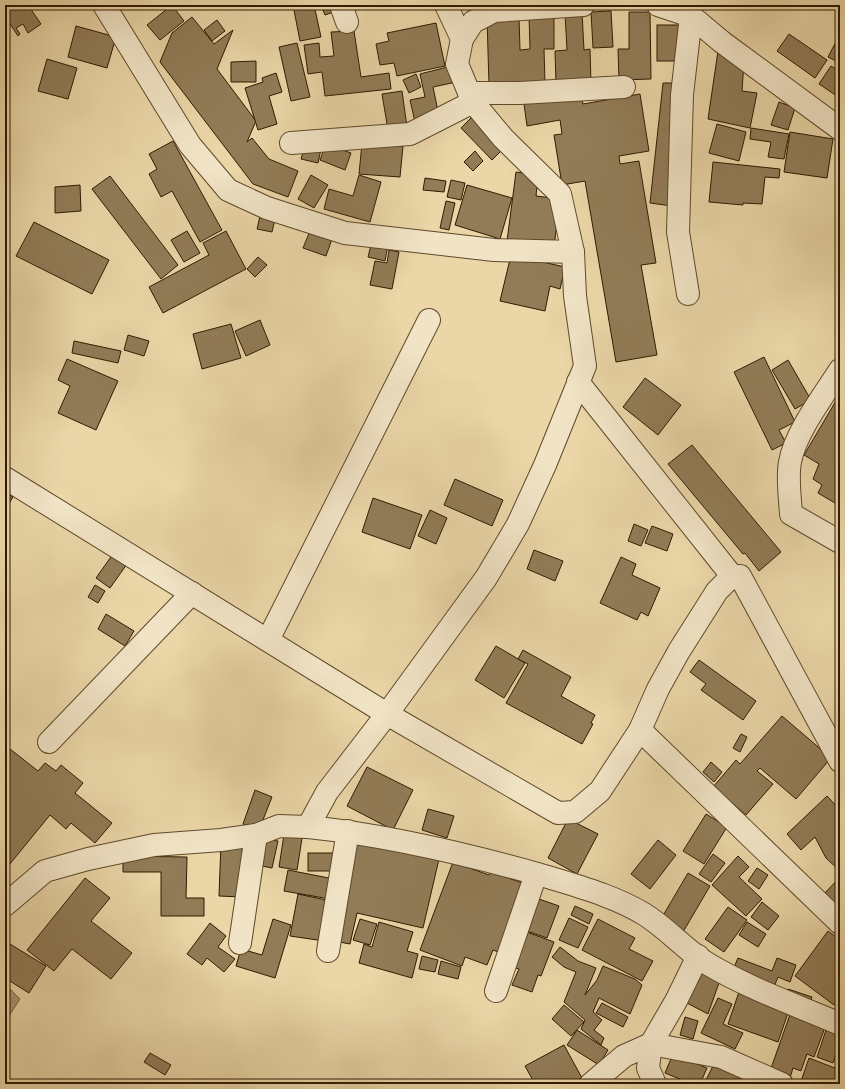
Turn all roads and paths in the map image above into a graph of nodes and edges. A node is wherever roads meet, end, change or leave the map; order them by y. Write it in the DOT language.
graph roads {
  1 [pos="104,5"];
  2 [pos="446,5"];
  3 [pos="583,5"];
  4 [pos="658,5"];
  5 [pos="691,16"];
  6 [pos="462,39"];
  7 [pos="624,86"];
  8 [pos="471,97"];
  9 [pos="840,128"];
  10 [pos="291,143"];
  11 [pos="573,252"];
  12 [pos="688,294"];
  13 [pos="430,320"];
  14 [pos="840,370"];
  15 [pos="578,382"];
  16 [pos="5,478"];
  17 [pos="840,542"];
  18 [pos="732,576"];
  19 [pos="192,593"];
  20 [pos="268,640"];
  21 [pos="387,714"];
  22 [pos="640,730"];
  23 [pos="49,742"];
  24 [pos="840,760"];
  25 [pos="308,827"];
  26 [pos="348,831"];
  27 [pos="256,835"];
  28 [pos="536,874"];
  29 [pos="5,905"];
  30 [pos="840,923"];
  31 [pos="240,943"];
  32 [pos="328,951"];
  33 [pos="698,956"];
  34 [pos="496,991"];
  35 [pos="840,1024"];
  36 [pos="651,1044"];
  37 [pos="591,1084"];
  38 [pos="655,1084"];
  39 [pos="782,1084"];
  1 -- 11 [label="street"];
  2 -- 6 [label="street"];
  3 -- 6 [label="street"];
  4 -- 5 [label="street"];
  5 -- 9 [label="street"];
  5 -- 12 [label="street"];
  6 -- 8 [label="street"];
  7 -- 8 [label="street"];
  8 -- 10 [label="street"];
  8 -- 11 [label="street"];
  11 -- 15 [label="street"];
  13 -- 20 [label="street"];
  14 -- 17 [label="street"];
  15 -- 18 [label="street"];
  15 -- 21 [label="street"];
  16 -- 19 [label="street"];
  18 -- 22 [label="street"];
  18 -- 24 [label="street"];
  19 -- 20 [label="street"];
  19 -- 23 [label="street"];
  20 -- 21 [label="street"];
  21 -- 22 [label="street"];
  21 -- 25 [label="street"];
  22 -- 30 [label="street"];
  25 -- 26 [label="street"];
  25 -- 27 [label="street"];
  26 -- 28 [label="street"];
  26 -- 32 [label="street"];
  27 -- 29 [label="street"];
  27 -- 31 [label="street"];
  28 -- 33 [label="street"];
  28 -- 34 [label="street"];
  33 -- 35 [label="street"];
  33 -- 36 [label="street"];
  36 -- 37 [label="street"];
  36 -- 38 [label="street"];
  36 -- 39 [label="street"];
}
